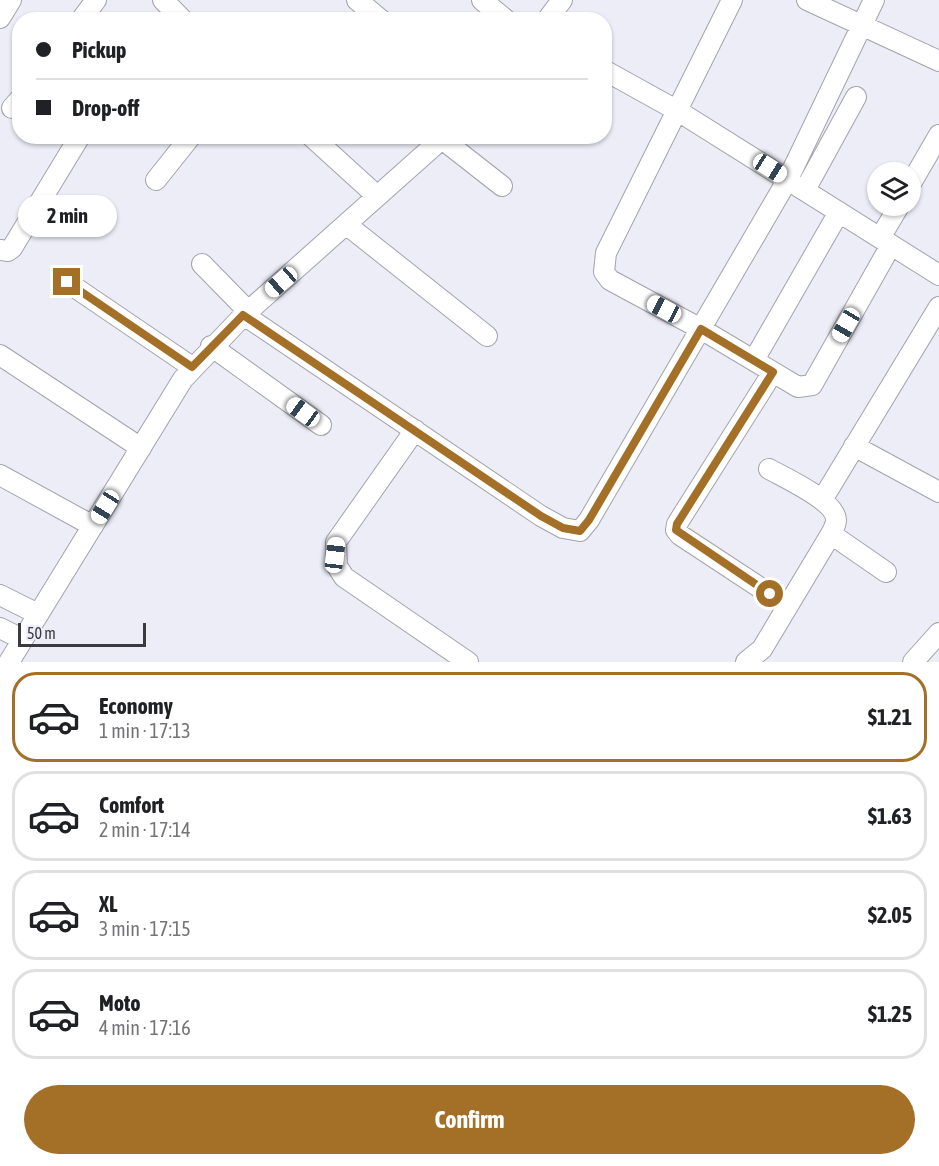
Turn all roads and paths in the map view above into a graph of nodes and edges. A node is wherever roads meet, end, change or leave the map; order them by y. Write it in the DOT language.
graph roads {
  1 [pos="11,0"];
  2 [pos="357,0"];
  3 [pos="482,0"];
  4 [pos="732,0"];
  5 [pos="807,0"];
  6 [pos="874,0"];
  7 [pos="371,12"];
  8 [pos="496,12"];
  9 [pos="0,18"];
  10 [pos="861,25"];
  11 [pos="939,61"];
  12 [pos="612,74"];
  13 [pos="856,97"];
  14 [pos="678,111"];
  15 [pos="939,135"];
  16 [pos="75,144"];
  17 [pos="185,144"];
  18 [pos="320,144"];
  19 [pos="437,144"];
  20 [pos="451,144"];
  21 [pos="921,166"];
  22 [pos="788,179"];
  23 [pos="156,180"];
  24 [pos="502,186"];
  25 [pos="805,190"];
  26 [pos="377,196"];
  27 [pos="839,212"];
  28 [pos="895,216"];
  29 [pos="347,225"];
  30 [pos="886,241"];
  31 [pos="0,250"];
  32 [pos="202,264"];
  33 [pos="939,275"];
  34 [pos="67,282"];
  35 [pos="939,307"];
  36 [pos="246,313"];
  37 [pos="701,329"];
  38 [pos="487,336"];
  39 [pos="211,346"];
  40 [pos="0,355"];
  41 [pos="754,360"];
  42 [pos="192,367"];
  43 [pos="773,372"];
  44 [pos="321,425"];
  45 [pos="415,430"];
  46 [pos="854,446"];
  47 [pos="141,448"];
  48 [pos="769,469"];
  49 [pos="0,475"];
  50 [pos="939,492"];
  51 [pos="822,500"];
  52 [pos="93,526"];
  53 [pos="831,534"];
  54 [pos="886,572"];
  55 [pos="0,595"];
  56 [pos="788,606"];
  57 [pos="38,614"];
  58 [pos="0,628"];
  59 [pos="939,633"];
  60 [pos="22,639"];
  61 [pos="9,662"];
  62 [pos="468,662"];
  63 [pos="746,662"];
  64 [pos="913,662"];
  1 -- 9 [label="street"];
  2 -- 7 [label="street"];
  3 -- 8 [label="street"];
  4 -- 14 [label="street"];
  5 -- 10 [label="street"];
  6 -- 10 [label="street"];
  10 -- 11 [label="street"];
  10 -- 22 [label="street"];
  12 -- 14 [label="street"];
  13 -- 25 [label="street"];
  14 -- 22 [label="street"];
  14 -- 37 [label="street"];
  15 -- 21 [label="street"];
  16 -- 31 [label="street"];
  17 -- 23 [label="street"];
  18 -- 26 [label="street"];
  19 -- 26 [label="street"];
  20 -- 24 [label="street"];
  22 -- 25 [label="street"];
  22 -- 37 [label="street"];
  25 -- 27 [label="street"];
  26 -- 29 [label="street"];
  27 -- 30 [label="street"];
  27 -- 41 [label="street"];
  28 -- 30 [label="street"];
  29 -- 36 [label="street"];
  29 -- 38 [label="street"];
  30 -- 33 [label="street"];
  30 -- 43 [label="street"];
  32 -- 36 [label="street"];
  34 -- 42 [label="street"];
  35 -- 46 [label="street"];
  36 -- 39 [label="street"];
  36 -- 45 [label="street"];
  37 -- 41 [label="street"];
  37 -- 45 [label="street"];
  39 -- 42 [label="street"];
  39 -- 44 [label="street"];
  40 -- 47 [label="street"];
  41 -- 43 [label="street"];
  42 -- 47 [label="street"];
  43 -- 56 [label="street"];
  45 -- 62 [label="street"];
  46 -- 50 [label="street"];
  46 -- 51 [label="street"];
  47 -- 52 [label="street"];
  48 -- 51 [label="street"];
  49 -- 52 [label="street"];
  51 -- 53 [label="street"];
  52 -- 57 [label="street"];
  53 -- 54 [label="street"];
  53 -- 56 [label="street"];
  55 -- 57 [label="street"];
  56 -- 63 [label="street"];
  57 -- 60 [label="street"];
  58 -- 60 [label="street"];
  59 -- 64 [label="street"];
  60 -- 61 [label="street"];
}
